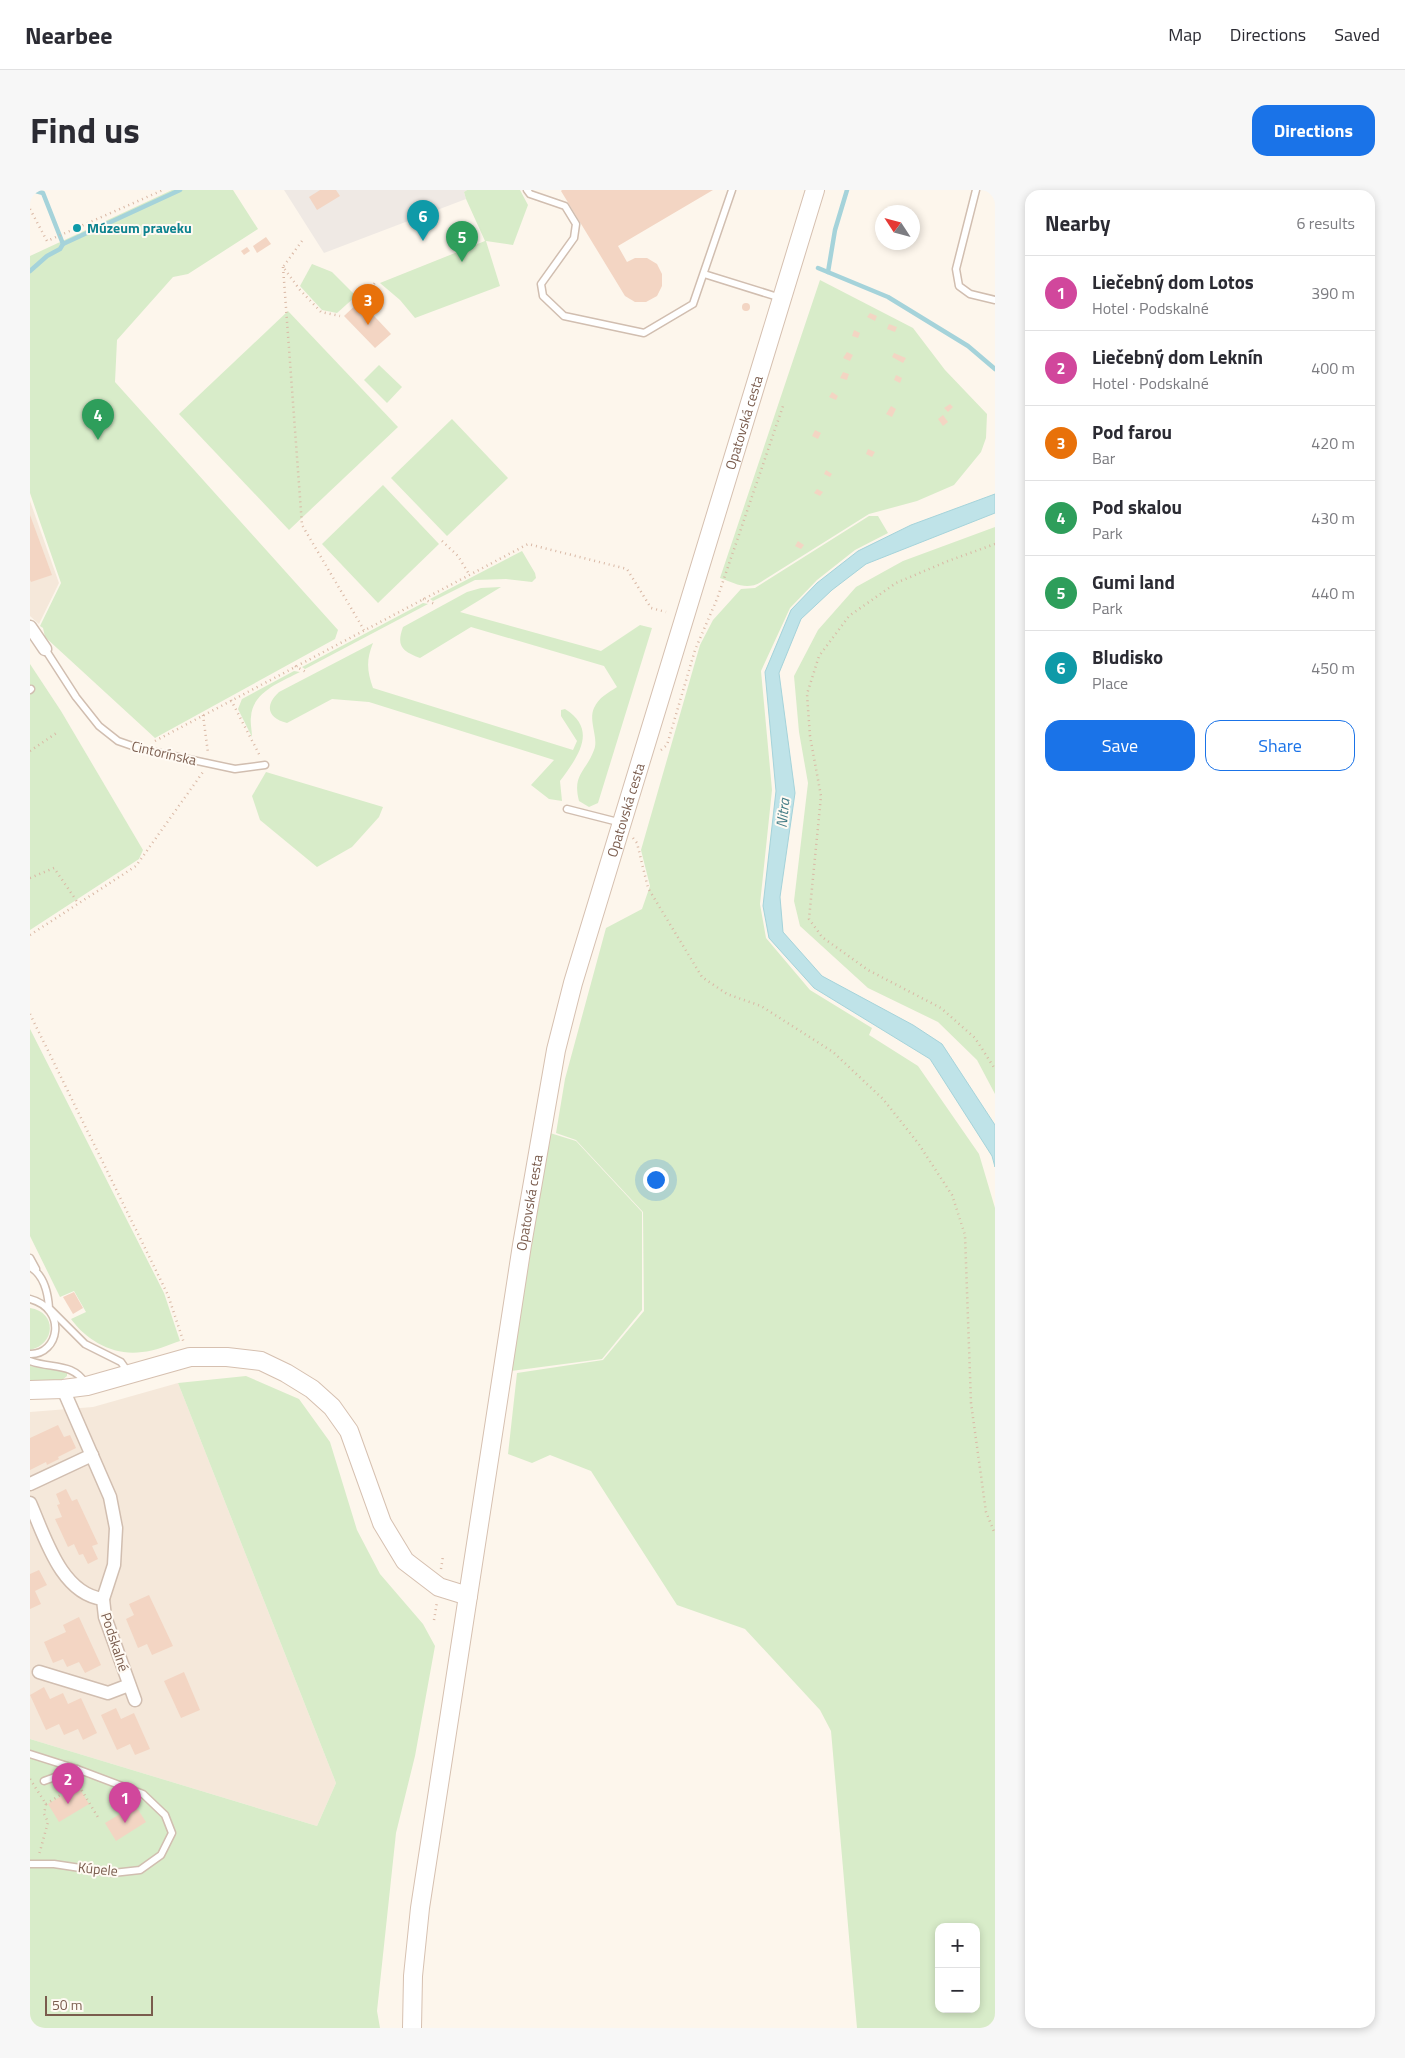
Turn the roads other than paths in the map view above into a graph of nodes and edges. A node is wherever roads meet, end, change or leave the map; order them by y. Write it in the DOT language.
graph roads {
  1 [pos="527,190"];
  2 [pos="732,190"];
  3 [pos="815,190"];
  4 [pos="976,190"];
  5 [pos="704,274"];
  6 [pos="783,298"];
  7 [pos="995,300"];
  8 [pos="30,627"];
  9 [pos="44,649"];
  10 [pos="265,765"];
  11 [pos="567,809"];
  12 [pos="622,823"];
  13 [pos="30,1258"];
  14 [pos="33,1268"];
  15 [pos="30,1299"];
  16 [pos="49,1308"];
  17 [pos="30,1354"];
  18 [pos="30,1361"];
  19 [pos="130,1375"];
  20 [pos="87,1386"];
  21 [pos="30,1390"];
  22 [pos="63,1390"];
  23 [pos="92,1455"];
  24 [pos="30,1484"];
  25 [pos="30,1503"];
  26 [pos="468,1596"];
  27 [pos="103,1599"];
  28 [pos="39,1672"];
  29 [pos="129,1685"];
  30 [pos="134,1700"];
  31 [pos="30,1754"];
  32 [pos="77,1769"];
  33 [pos="44,1781"];
  34 [pos="34,1864"];
  35 [pos="412,2028"];
  1 -- 5 [label="lane"];
  2 -- 5 [label="lane"];
  3 -- 6 [label="street, Opatovská cesta"];
  4 -- 7 [label="lane"];
  5 -- 6 [label="lane"];
  6 -- 12 [label="street, Opatovská cesta"];
  8 -- 9 [label="street, Cintorínska"];
  9 -- 10 [label="lane, Cintorínska"];
  11 -- 12 [label="lane"];
  12 -- 26 [label="street, Opatovská cesta"];
  13 -- 14 [label="lane"];
  14 -- 16 [label="lane"];
  15 -- 16 [label="lane"];
  16 -- 17 [label="lane"];
  16 -- 19 [label="lane"];
  18 -- 20 [label="lane"];
  19 -- 20 [label="street"];
  19 -- 26 [label="street"];
  20 -- 22 [label="street"];
  21 -- 22 [label="street"];
  22 -- 23 [label="street, Podskalné"];
  23 -- 24 [label="street"];
  23 -- 27 [label="street, Podskalné"];
  25 -- 27 [label="street, Podskalné"];
  26 -- 35 [label="street, Opatovská cesta"];
  27 -- 29 [label="street, Podskalné"];
  28 -- 29 [label="street, Podskalné"];
  29 -- 30 [label="street, Podskalné"];
  31 -- 32 [label="lane, Kúpele"];
  32 -- 33 [label="lane"];
  32 -- 34 [label="lane, Kúpele"];
}
